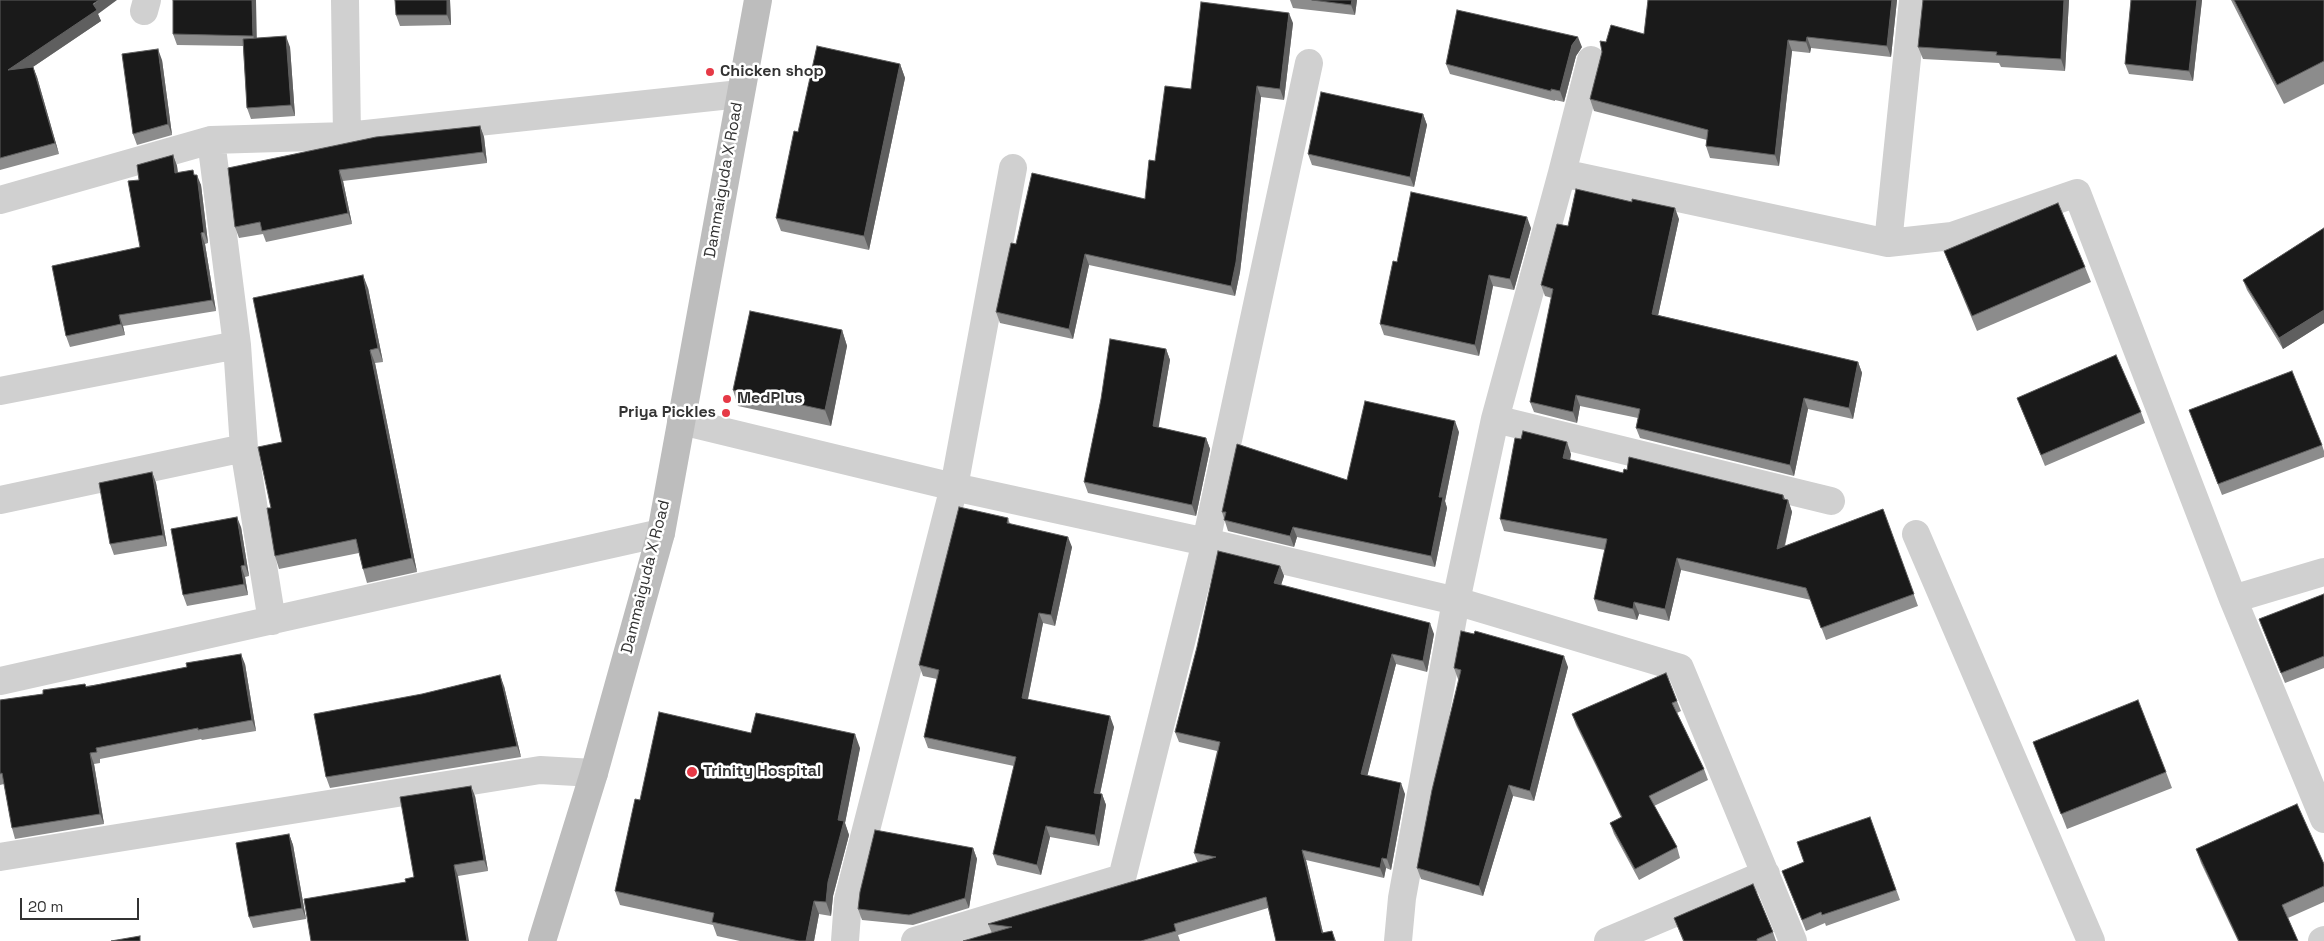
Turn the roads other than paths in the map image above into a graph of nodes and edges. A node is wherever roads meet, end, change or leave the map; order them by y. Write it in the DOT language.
graph roads {
  1 [pos="345,0"];
  2 [pos="758,0"];
  3 [pos="1913,0"];
  4 [pos="1590,60"];
  5 [pos="1309,63"];
  6 [pos="740,94"];
  7 [pos="347,136"];
  8 [pos="211,140"];
  9 [pos="1013,168"];
  10 [pos="1562,173"];
  11 [pos="0,200"];
  12 [pos="1888,243"];
  13 [pos="237,345"];
  14 [pos="0,391"];
  15 [pos="1495,419"];
  16 [pos="681,422"];
  17 [pos="244,448"];
  18 [pos="954,487"];
  19 [pos="0,500"];
  20 [pos="1831,502"];
  21 [pos="661,533"];
  22 [pos="1916,534"];
  23 [pos="1206,542"];
  24 [pos="2324,572"];
  25 [pos="2233,599"];
  26 [pos="1456,601"];
  27 [pos="272,621"];
  28 [pos="0,681"];
  29 [pos="594,773"];
  30 [pos="2324,820"];
  31 [pos="0,857"];
  32 [pos="1766,874"];
  33 [pos="542,941"];
  34 [pos="845,941"];
  35 [pos="915,941"];
  36 [pos="1398,941"];
  37 [pos="1608,941"];
  38 [pos="1793,941"];
  39 [pos="2091,941"];
  1 -- 7 [label="street"];
  2 -- 6 [label="street, Dammaiguda X Road"];
  3 -- 12 [label="street"];
  4 -- 10 [label="street"];
  5 -- 23 [label="street"];
  6 -- 7 [label="street"];
  6 -- 16 [label="street, Dammaiguda X Road"];
  7 -- 8 [label="street"];
  8 -- 11 [label="street"];
  8 -- 13 [label="street"];
  9 -- 18 [label="street"];
  10 -- 12 [label="street"];
  10 -- 15 [label="street"];
  12 -- 25 [label="street"];
  13 -- 14 [label="street"];
  13 -- 17 [label="street"];
  15 -- 20 [label="street"];
  15 -- 26 [label="street"];
  16 -- 18 [label="street"];
  16 -- 21 [label="street, Dammaiguda X Road"];
  17 -- 19 [label="street"];
  17 -- 27 [label="street"];
  18 -- 23 [label="street"];
  18 -- 34 [label="street"];
  21 -- 27 [label="street"];
  21 -- 29 [label="street, Dammaiguda X Road"];
  22 -- 39 [label="street"];
  23 -- 26 [label="street"];
  23 -- 35 [label="street"];
  24 -- 25 [label="street"];
  25 -- 30 [label="street"];
  26 -- 32 [label="street"];
  26 -- 36 [label="street"];
  27 -- 28 [label="street"];
  29 -- 31 [label="street"];
  29 -- 33 [label="street, Dammaiguda X Road"];
  32 -- 37 [label="street"];
  32 -- 38 [label="street"];
}
